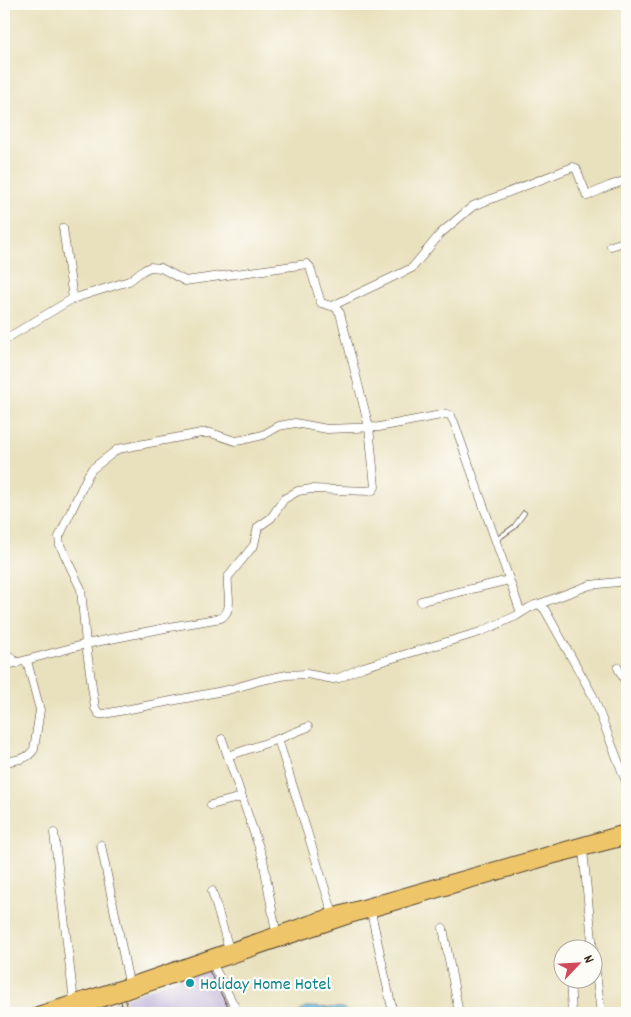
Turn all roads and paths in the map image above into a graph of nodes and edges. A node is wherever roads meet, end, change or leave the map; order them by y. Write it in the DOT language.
graph roads {
  1 [pos="627,180"];
  2 [pos="63,228"];
  3 [pos="627,240"];
  4 [pos="611,246"];
  5 [pos="74,299"];
  6 [pos="332,306"];
  7 [pos="4,340"];
  8 [pos="369,427"];
  9 [pos="524,513"];
  10 [pos="496,540"];
  11 [pos="509,580"];
  12 [pos="627,581"];
  13 [pos="421,601"];
  14 [pos="539,604"];
  15 [pos="521,614"];
  16 [pos="86,644"];
  17 [pos="4,651"];
  18 [pos="27,660"];
  19 [pos="18,663"];
  20 [pos="4,666"];
  21 [pos="618,668"];
  22 [pos="627,685"];
  23 [pos="308,727"];
  24 [pos="222,739"];
  25 [pos="278,739"];
  26 [pos="228,756"];
  27 [pos="4,762"];
  28 [pos="627,784"];
  29 [pos="242,797"];
  30 [pos="211,805"];
  31 [pos="627,830"];
  32 [pos="54,833"];
  33 [pos="627,839"];
  34 [pos="102,845"];
  35 [pos="583,850"];
  36 [pos="212,891"];
  37 [pos="371,912"];
  38 [pos="333,914"];
  39 [pos="443,928"];
  40 [pos="276,932"];
  41 [pos="592,940"];
  42 [pos="230,949"];
  43 [pos="213,965"];
  44 [pos="155,980"];
  45 [pos="129,984"];
  46 [pos="571,990"];
  47 [pos="598,990"];
  48 [pos="74,1002"];
  49 [pos="36,1013"];
  50 [pos="67,1013"];
  51 [pos="238,1013"];
  52 [pos="393,1013"];
  53 [pos="459,1013"];
  54 [pos="572,1013"];
  55 [pos="601,1013"];
  1 -- 6 [label="street"];
  2 -- 5 [label="street"];
  3 -- 4 [label="street"];
  5 -- 6 [label="street"];
  5 -- 7 [label="street"];
  6 -- 8 [label="street"];
  8 -- 10 [label="street"];
  8 -- 16 [label="street"];
  8 -- 16 [label="street"];
  9 -- 10 [label="lane"];
  10 -- 11 [label="street"];
  11 -- 13 [label="street"];
  11 -- 15 [label="street"];
  12 -- 14 [label="street"];
  14 -- 15 [label="street"];
  14 -- 28 [label="street"];
  15 -- 16 [label="street"];
  16 -- 18 [label="street"];
  17 -- 19 [label="street"];
  18 -- 19 [label="street"];
  18 -- 27 [label="street"];
  19 -- 20 [label="street"];
  21 -- 22 [label="street"];
  23 -- 25 [label="street"];
  24 -- 26 [label="street"];
  25 -- 26 [label="street"];
  25 -- 38 [label="street"];
  26 -- 29 [label="street"];
  29 -- 30 [label="street"];
  29 -- 40 [label="street"];
  31 -- 38 [label="main road"];
  32 -- 48 [label="street"];
  33 -- 35 [label="main road"];
  34 -- 45 [label="street"];
  35 -- 37 [label="main road"];
  35 -- 41 [label="street"];
  36 -- 42 [label="street"];
  37 -- 43 [label="main road"];
  37 -- 52 [label="street"];
  38 -- 40 [label="main road"];
  39 -- 53 [label="street"];
  40 -- 42 [label="main road"];
  42 -- 44 [label="main road"];
  43 -- 44 [label="main road"];
  43 -- 51 [label="street"];
  44 -- 45 [label="main road"];
  44 -- 50 [label="main road"];
  45 -- 48 [label="main road"];
  46 -- 54 [label="street"];
  47 -- 55 [label="street"];
  48 -- 49 [label="main road"];
}
